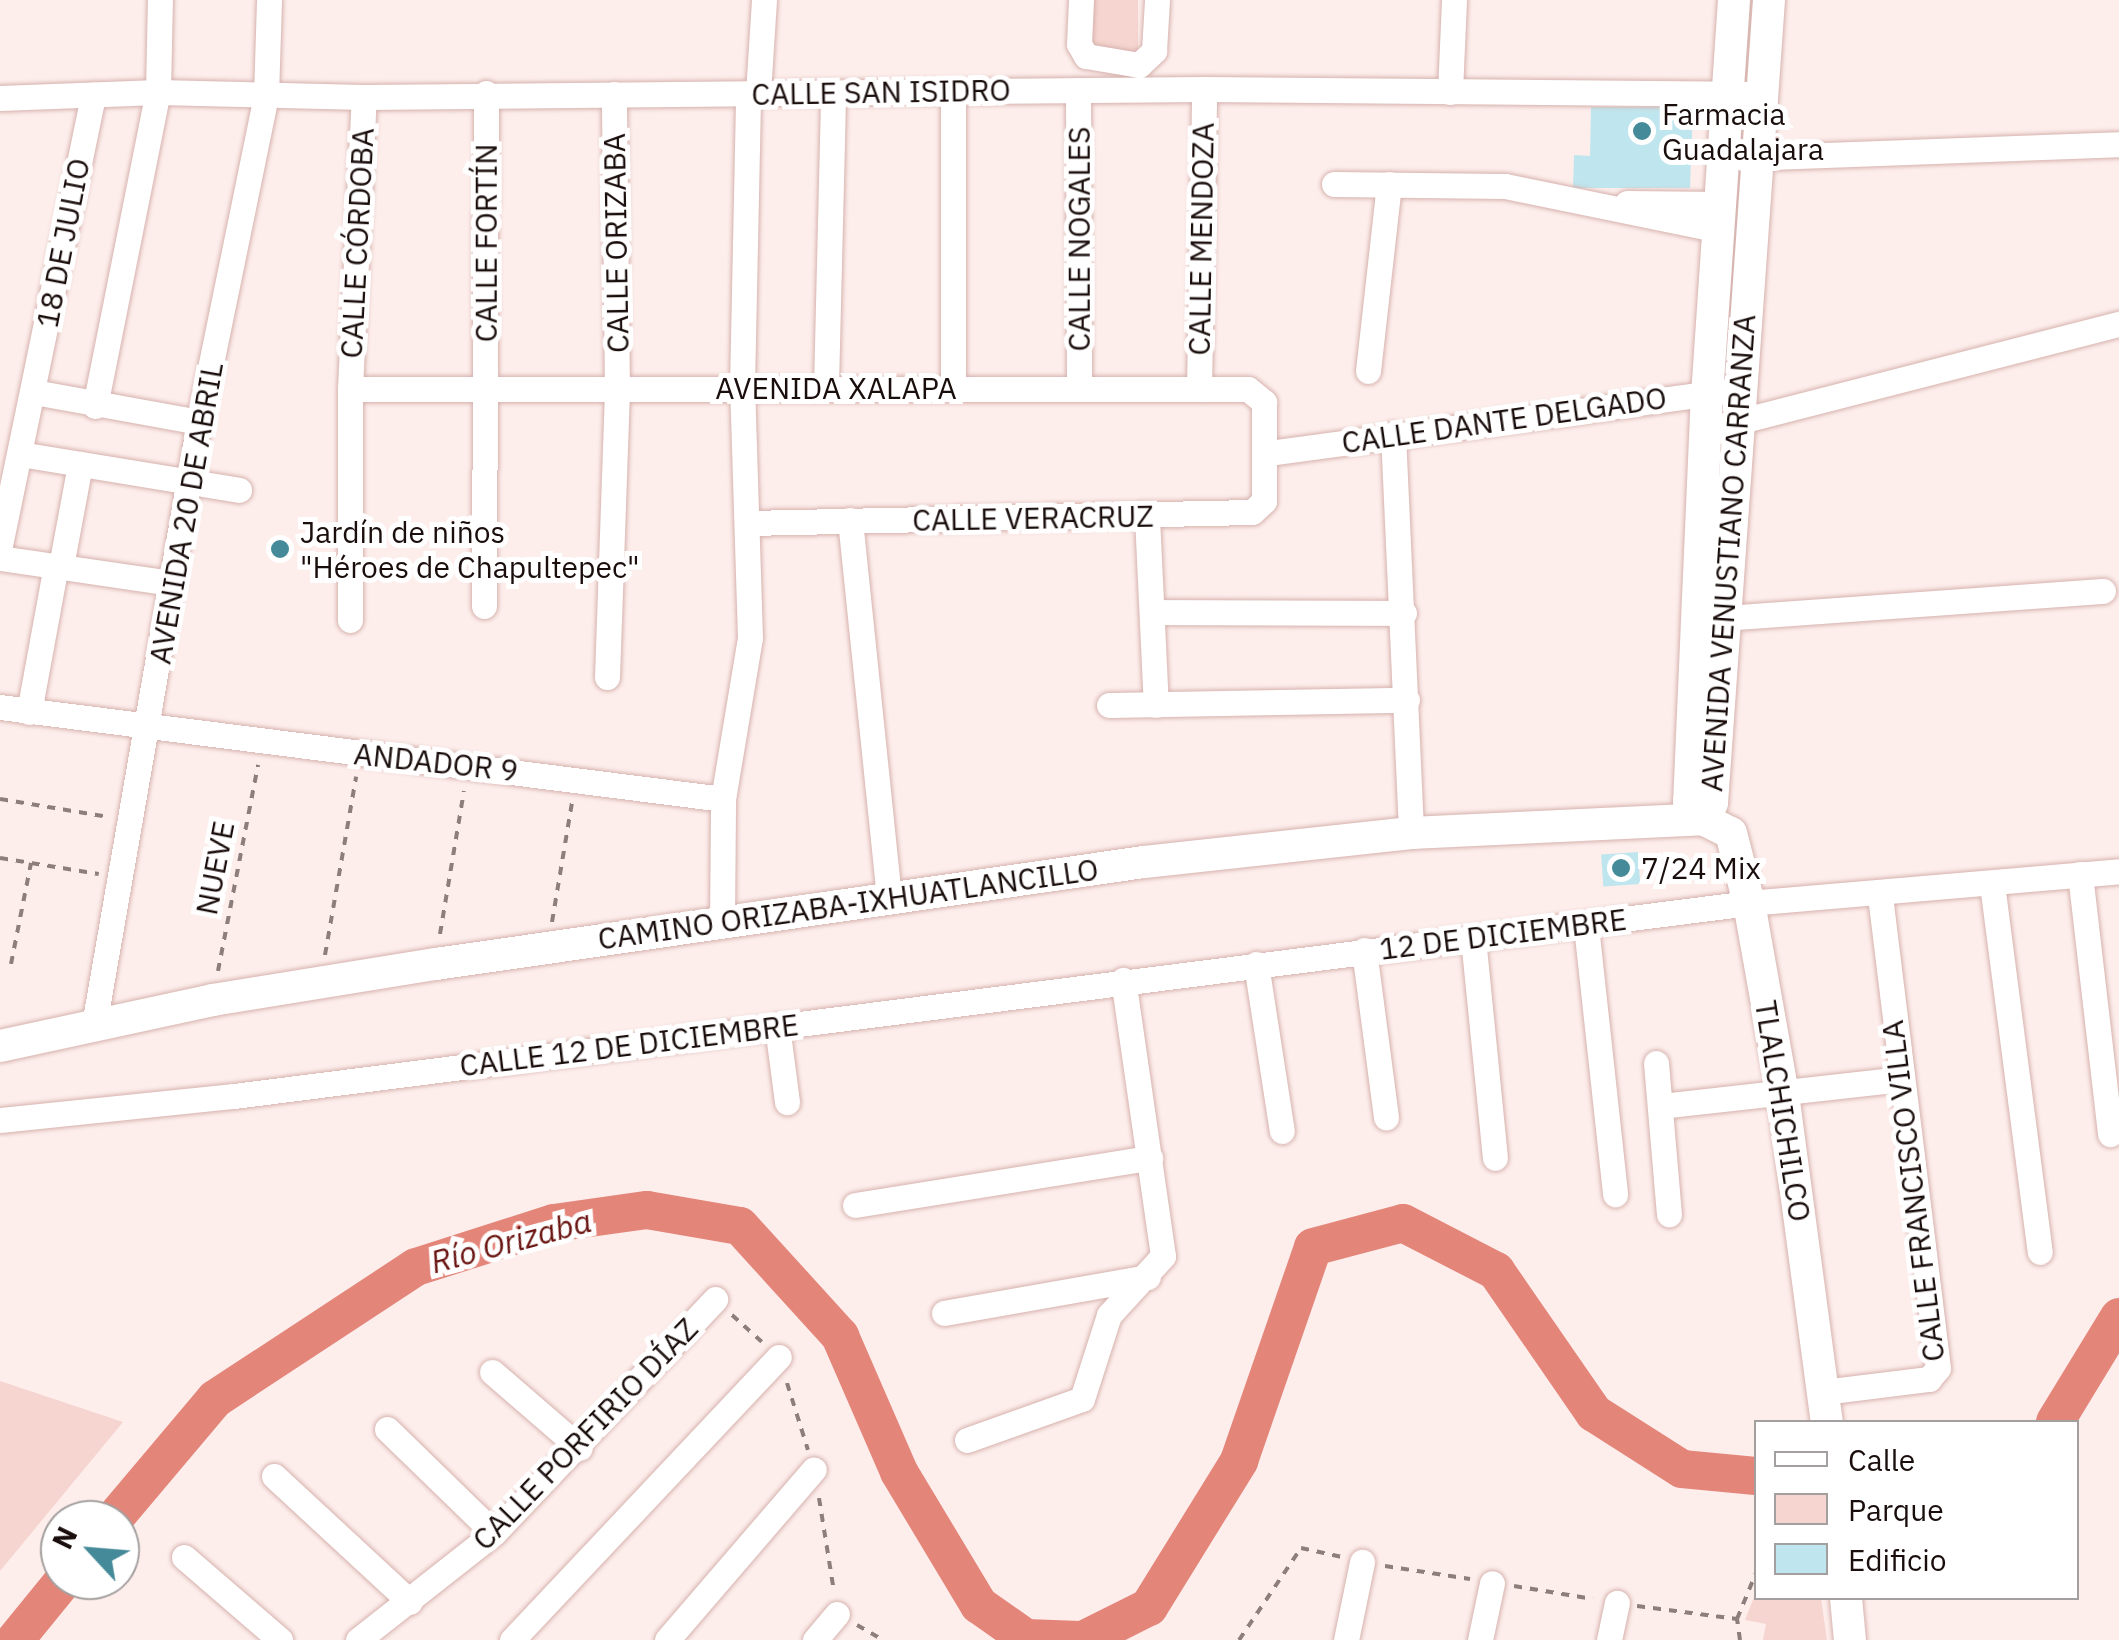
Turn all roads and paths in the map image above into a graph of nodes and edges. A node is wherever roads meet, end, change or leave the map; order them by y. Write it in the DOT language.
graph roads {
  1 [pos="160,0"];
  2 [pos="268,0"];
  3 [pos="764,0"];
  4 [pos="1081,0"];
  5 [pos="1157,0"];
  6 [pos="1454,0"];
  7 [pos="1734,0"];
  8 [pos="1769,0"];
  9 [pos="1204,89"];
  10 [pos="1078,90"];
  11 [pos="953,91"];
  12 [pos="158,92"];
  13 [pos="833,92"];
  14 [pos="1450,92"];
  15 [pos="486,93"];
  16 [pos="753,93"];
  17 [pos="93,94"];
  18 [pos="614,94"];
  19 [pos="1727,94"];
  20 [pos="1762,94"];
  21 [pos="266,96"];
  22 [pos="364,97"];
  23 [pos="0,98"];
  24 [pos="2119,144"];
  25 [pos="1723,157"];
  26 [pos="1756,158"];
  27 [pos="1334,184"];
  28 [pos="1389,184"];
  29 [pos="1720,217"];
  30 [pos="2119,324"];
  31 [pos="1368,371"];
  32 [pos="826,386"];
  33 [pos="742,387"];
  34 [pos="953,388"];
  35 [pos="1079,388"];
  36 [pos="350,389"];
  37 [pos="1199,389"];
  38 [pos="1740,390"];
  39 [pos="34,392"];
  40 [pos="617,392"];
  41 [pos="1707,392"];
  42 [pos="487,393"];
  43 [pos="95,406"];
  44 [pos="199,422"];
  45 [pos="1738,423"];
  46 [pos="1705,429"];
  47 [pos="1394,434"];
  48 [pos="1268,453"];
  49 [pos="20,454"];
  50 [pos="80,464"];
  51 [pos="190,484"];
  52 [pos="238,490"];
  53 [pos="1147,517"];
  54 [pos="850,520"];
  55 [pos="748,523"];
  56 [pos="0,545"];
  57 [pos="0,558"];
  58 [pos="58,566"];
  59 [pos="172,582"];
  60 [pos="2103,591"];
  61 [pos="484,606"];
  62 [pos="1153,612"];
  63 [pos="1404,612"];
  64 [pos="1724,618"];
  65 [pos="350,620"];
  66 [pos="607,677"];
  67 [pos="1408,700"];
  68 [pos="1156,704"];
  69 [pos="1109,705"];
  70 [pos="0,707"];
  71 [pos="28,712"];
  72 [pos="149,730"];
  73 [pos="261,745"];
  74 [pos="360,753"];
  75 [pos="468,766"];
  76 [pos="576,778"];
  77 [pos="722,799"];
  78 [pos="0,800"];
  79 [pos="132,820"];
  80 [pos="1703,820"];
  81 [pos="1411,833"];
  82 [pos="0,858"];
  83 [pos="31,863"];
  84 [pos="2119,871"];
  85 [pos="2080,874"];
  86 [pos="122,878"];
  87 [pos="1992,884"];
  88 [pos="1880,894"];
  89 [pos="890,900"];
  90 [pos="1749,903"];
  91 [pos="722,923"];
  92 [pos="1586,926"];
  93 [pos="1473,938"];
  94 [pos="548,946"];
  95 [pos="1364,950"];
  96 [pos="11,964"];
  97 [pos="436,964"];
  98 [pos="1256,964"];
  99 [pos="1123,980"];
  100 [pos="321,982"];
  101 [pos="213,1000"];
  102 [pos="94,1025"];
  103 [pos="776,1026"];
  104 [pos="0,1046"];
  105 [pos="1656,1063"];
  106 [pos="1900,1079"];
  107 [pos="1783,1094"];
  108 [pos="787,1102"];
  109 [pos="1660,1106"];
  110 [pos="1386,1118"];
  111 [pos="0,1120"];
  112 [pos="1282,1131"];
  113 [pos="2110,1134"];
  114 [pos="1150,1158"];
  115 [pos="1495,1158"];
  116 [pos="1615,1194"];
  117 [pos="855,1205"];
  118 [pos="1669,1214"];
  119 [pos="2040,1252"];
  120 [pos="1148,1277"];
  121 [pos="715,1299"];
  122 [pos="944,1313"];
  123 [pos="779,1357"];
  124 [pos="492,1372"];
  125 [pos="1825,1407"];
  126 [pos="387,1429"];
  127 [pos="967,1440"];
  128 [pos="580,1448"];
  129 [pos="814,1470"];
  130 [pos="274,1476"];
  131 [pos="494,1533"];
  132 [pos="184,1557"];
  133 [pos="1362,1562"];
  134 [pos="1754,1578"];
  135 [pos="1492,1583"];
  136 [pos="1846,1600"];
  137 [pos="410,1602"];
  138 [pos="1617,1603"];
  139 [pos="837,1614"];
  140 [pos="280,1640"];
  141 [pos="358,1640"];
  142 [pos="512,1640"];
  143 [pos="667,1640"];
  144 [pos="815,1640"];
  145 [pos="1346,1640"];
  146 [pos="1480,1640"];
  147 [pos="1609,1640"];
  148 [pos="1740,1640"];
  149 [pos="1850,1640"];
  1 -- 12 [label="street"];
  2 -- 21 [label="street, AVENIDA 20 DE ABRIL"];
  3 -- 16 [label="street"];
  4 -- 5 [label="street"];
  6 -- 14 [label="street"];
  7 -- 19 [label="street, AVENIDA VENUSTIANO CARRANZA"];
  8 -- 20 [label="street, AVENIDA VENUSTIANO CARRANZA"];
  9 -- 10 [label="street, CALLE SAN ISIDRO"];
  9 -- 14 [label="street, CALLE SAN ISIDRO"];
  9 -- 37 [label="street, CALLE MENDOZA"];
  10 -- 11 [label="street, CALLE SAN ISIDRO"];
  10 -- 35 [label="street, CALLE NOGALES"];
  11 -- 13 [label="street, CALLE SAN ISIDRO"];
  11 -- 34 [label="street"];
  12 -- 17 [label="street, CALLE SAN ISIDRO"];
  12 -- 21 [label="street, CALLE SAN ISIDRO"];
  12 -- 43 [label="street"];
  13 -- 16 [label="street, CALLE SAN ISIDRO"];
  13 -- 32 [label="street"];
  14 -- 19 [label="street, CALLE SAN ISIDRO"];
  15 -- 18 [label="street, CALLE SAN ISIDRO"];
  15 -- 22 [label="street, CALLE SAN ISIDRO"];
  15 -- 42 [label="street, CALLE FORTÍN"];
  16 -- 18 [label="street, CALLE SAN ISIDRO"];
  16 -- 33 [label="street"];
  17 -- 23 [label="street, CALLE SAN ISIDRO"];
  17 -- 39 [label="street, 18 DE JULIO"];
  18 -- 40 [label="street, CALLE ORIZABA"];
  19 -- 20 [label="street, CALLE SAN ISIDRO"];
  19 -- 25 [label="street, AVENIDA VENUSTIANO CARRANZA"];
  20 -- 26 [label="street, AVENIDA VENUSTIANO CARRANZA"];
  21 -- 22 [label="street, CALLE SAN ISIDRO"];
  21 -- 44 [label="street, AVENIDA 20 DE ABRIL"];
  22 -- 36 [label="street, CALLE CÓRDOBA"];
  24 -- 26 [label="street"];
  25 -- 26 [label="street"];
  25 -- 29 [label="street, AVENIDA VENUSTIANO CARRANZA"];
  26 -- 38 [label="street, AVENIDA VENUSTIANO CARRANZA"];
  27 -- 28 [label="street"];
  28 -- 29 [label="street"];
  28 -- 31 [label="street"];
  29 -- 41 [label="street, AVENIDA VENUSTIANO CARRANZA"];
  30 -- 45 [label="street"];
  32 -- 33 [label="street, AVENIDA XALAPA"];
  32 -- 34 [label="street, AVENIDA XALAPA"];
  33 -- 40 [label="street, AVENIDA XALAPA"];
  33 -- 55 [label="street"];
  34 -- 35 [label="street, AVENIDA XALAPA"];
  35 -- 37 [label="street, AVENIDA XALAPA"];
  36 -- 42 [label="street, AVENIDA XALAPA"];
  36 -- 65 [label="street, CALLE CÓRDOBA"];
  37 -- 48 [label="street, AVENIDA XALAPA"];
  38 -- 41 [label="street, CALLE DANTE DELGADO"];
  38 -- 45 [label="street, AVENIDA VENUSTIANO CARRANZA"];
  39 -- 43 [label="street"];
  39 -- 49 [label="street, 18 DE JULIO"];
  40 -- 42 [label="street, AVENIDA XALAPA"];
  40 -- 66 [label="street, CALLE ORIZABA"];
  41 -- 46 [label="street, AVENIDA VENUSTIANO CARRANZA"];
  41 -- 47 [label="street, CALLE DANTE DELGADO"];
  42 -- 61 [label="street, CALLE FORTÍN"];
  43 -- 44 [label="street"];
  44 -- 51 [label="street, AVENIDA 20 DE ABRIL"];
  45 -- 46 [label="street"];
  45 -- 64 [label="street, AVENIDA VENUSTIANO CARRANZA"];
  46 -- 80 [label="street, AVENIDA VENUSTIANO CARRANZA"];
  47 -- 48 [label="street, CALLE DANTE DELGADO"];
  47 -- 63 [label="street"];
  48 -- 53 [label="street, CALLE VERACRUZ"];
  49 -- 50 [label="street"];
  49 -- 56 [label="street, 18 DE JULIO"];
  50 -- 51 [label="street"];
  50 -- 58 [label="street"];
  51 -- 52 [label="street"];
  51 -- 59 [label="street, AVENIDA 20 DE ABRIL"];
  53 -- 54 [label="street, CALLE VERACRUZ"];
  53 -- 62 [label="street"];
  54 -- 55 [label="street, CALLE VERACRUZ"];
  54 -- 89 [label="street"];
  55 -- 77 [label="street"];
  57 -- 58 [label="street"];
  58 -- 59 [label="street"];
  58 -- 71 [label="street"];
  59 -- 72 [label="street, AVENIDA 20 DE ABRIL"];
  60 -- 64 [label="street"];
  62 -- 63 [label="street"];
  62 -- 68 [label="street"];
  63 -- 67 [label="street"];
  64 -- 80 [label="street, AVENIDA VENUSTIANO CARRANZA"];
  67 -- 68 [label="street"];
  67 -- 81 [label="street"];
  68 -- 69 [label="street"];
  70 -- 71 [label="street, ANDADOR 9"];
  71 -- 72 [label="street, ANDADOR 9"];
  72 -- 73 [label="street, ANDADOR 9"];
  72 -- 79 [label="street, AVENIDA 20 DE ABRIL"];
  73 -- 74 [label="street, ANDADOR 9"];
  73 -- 101 [label="path, NUEVE"];
  74 -- 75 [label="street, ANDADOR 9"];
  74 -- 100 [label="path"];
  75 -- 76 [label="street, ANDADOR 9"];
  75 -- 97 [label="path"];
  76 -- 77 [label="street, ANDADOR 9"];
  76 -- 94 [label="path"];
  77 -- 91 [label="street"];
  78 -- 79 [label="path"];
  79 -- 86 [label="street, AVENIDA 20 DE ABRIL"];
  80 -- 81 [label="street, CAMINO ORIZABA-IXHUATLANCILLO"];
  80 -- 90 [label="street, TLALCHICHILCO"];
  81 -- 89 [label="street, CAMINO ORIZABA-IXHUATLANCILLO"];
  82 -- 83 [label="path"];
  83 -- 86 [label="path"];
  83 -- 96 [label="path"];
  84 -- 85 [label="street, 12 DE DICIEMBRE"];
  85 -- 87 [label="street, 12 DE DICIEMBRE"];
  85 -- 113 [label="street"];
  86 -- 102 [label="street, AVENIDA 20 DE ABRIL"];
  87 -- 88 [label="street, 12 DE DICIEMBRE"];
  87 -- 119 [label="street"];
  88 -- 90 [label="street, 12 DE DICIEMBRE"];
  88 -- 106 [label="street, CALLE FRANCISCO VILLA"];
  89 -- 91 [label="street, CAMINO ORIZABA-IXHUATLANCILLO"];
  90 -- 92 [label="street, 12 DE DICIEMBRE"];
  90 -- 107 [label="street, TLALCHICHILCO"];
  91 -- 94 [label="street, CAMINO ORIZABA-IXHUATLANCILLO"];
  92 -- 93 [label="street, 12 DE DICIEMBRE"];
  92 -- 116 [label="street"];
  93 -- 95 [label="street, 12 DE DICIEMBRE"];
  93 -- 115 [label="street"];
  94 -- 97 [label="street, CAMINO ORIZABA-IXHUATLANCILLO"];
  95 -- 98 [label="street, 12 DE DICIEMBRE"];
  95 -- 110 [label="street"];
  97 -- 100 [label="street, CAMINO ORIZABA-IXHUATLANCILLO"];
  98 -- 99 [label="street, CALLE 12 DE DICIEMBRE"];
  98 -- 112 [label="street"];
  99 -- 103 [label="street, CALLE 12 DE DICIEMBRE"];
  99 -- 114 [label="street"];
  100 -- 101 [label="street, CAMINO ORIZABA-IXHUATLANCILLO"];
  101 -- 102 [label="street, CAMINO ORIZABA-IXHUATLANCILLO"];
  102 -- 104 [label="street, CAMINO ORIZABA-IXHUATLANCILLO"];
  103 -- 108 [label="street"];
  103 -- 111 [label="street, CALLE 12 DE DICIEMBRE"];
  105 -- 109 [label="street"];
  106 -- 107 [label="street"];
  106 -- 125 [label="street, CALLE FRANCISCO VILLA"];
  107 -- 109 [label="street"];
  107 -- 125 [label="street, TLALCHICHILCO"];
  109 -- 118 [label="street"];
  114 -- 117 [label="street"];
  114 -- 120 [label="street"];
  120 -- 122 [label="street"];
  120 -- 127 [label="street"];
  121 -- 128 [label="street, CALLE PORFIRIO DÍAZ"];
  123 -- 142 [label="street"];
  124 -- 128 [label="street"];
  126 -- 131 [label="street"];
  128 -- 131 [label="street, CALLE PORFIRIO DÍAZ"];
  129 -- 143 [label="street"];
  130 -- 137 [label="street"];
  131 -- 137 [label="street, CALLE PORFIRIO DÍAZ"];
  132 -- 140 [label="street"];
  133 -- 145 [label="street"];
  134 -- 148 [label="path"];
  135 -- 146 [label="street"];
  136 -- 149 [label="street"];
  137 -- 141 [label="street, CALLE PORFIRIO DÍAZ"];
  138 -- 147 [label="street"];
  139 -- 144 [label="street"];
}
